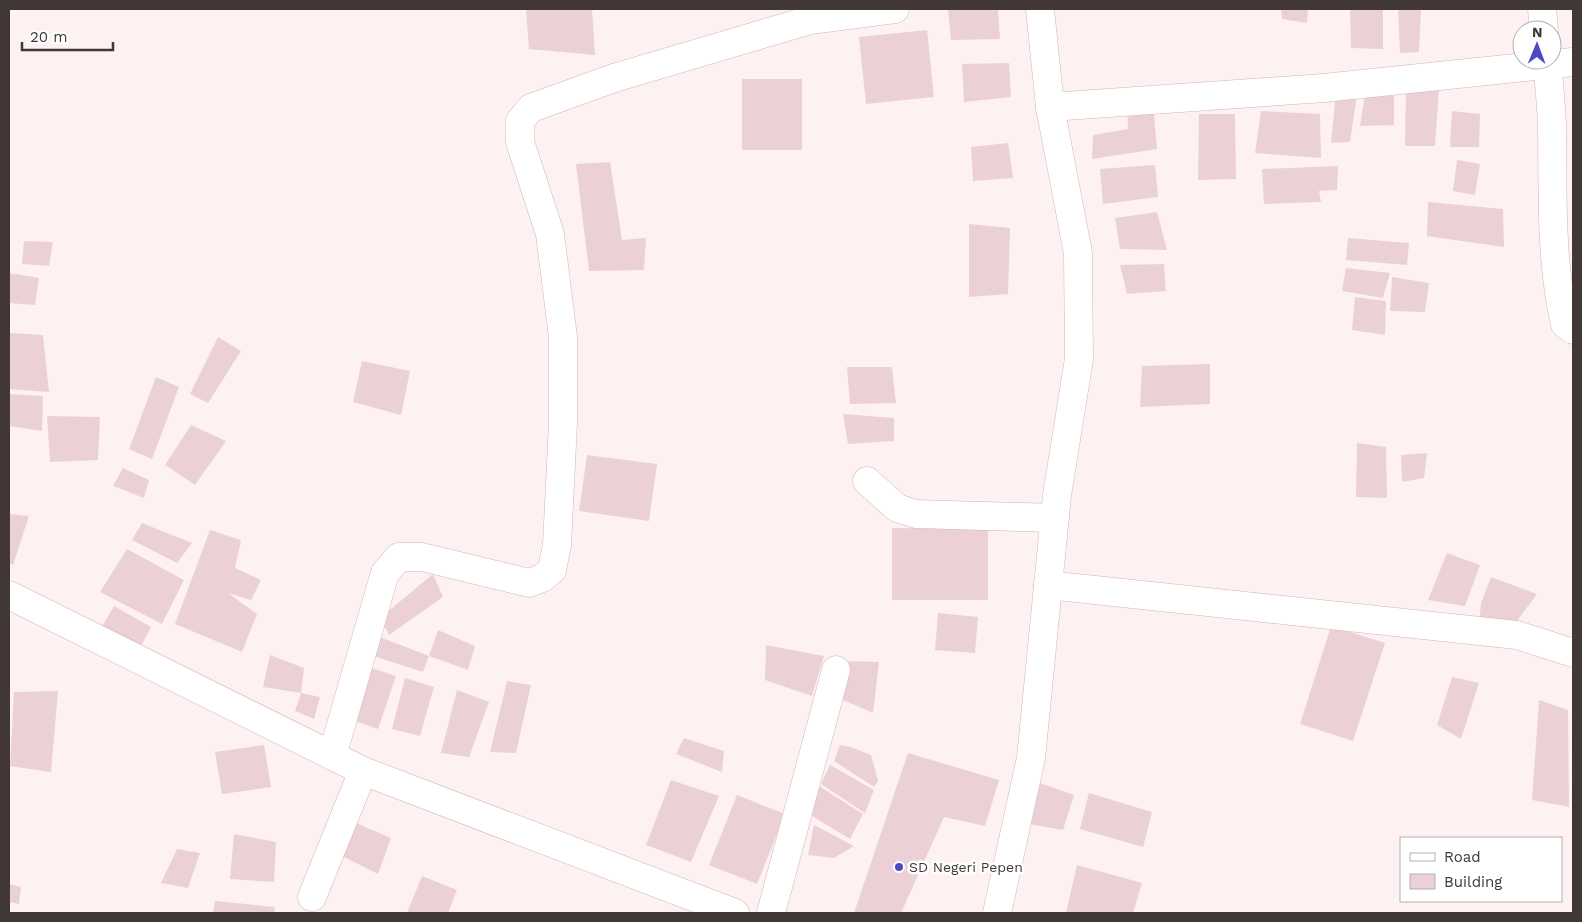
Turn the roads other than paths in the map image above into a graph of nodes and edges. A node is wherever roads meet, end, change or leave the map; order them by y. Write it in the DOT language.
graph roads {
  1 [pos="895,9"];
  2 [pos="1040,9"];
  3 [pos="1512,67"];
  4 [pos="1555,70"];
  5 [pos="1050,107"];
  6 [pos="1573,330"];
  7 [pos="867,481"];
  8 [pos="1055,518"];
  9 [pos="1048,585"];
  10 [pos="9,595"];
  11 [pos="1573,652"];
  12 [pos="836,670"];
  13 [pos="332,756"];
  14 [pos="363,771"];
  15 [pos="312,897"];
  16 [pos="736,913"];
  17 [pos="771,913"];
  18 [pos="997,913"];
  1 -- 13 [label="street"];
  2 -- 5 [label="street"];
  3 -- 5 [label="street"];
  4 -- 6 [label="street"];
  5 -- 8 [label="street"];
  7 -- 8 [label="street"];
  8 -- 9 [label="street"];
  9 -- 11 [label="street"];
  9 -- 18 [label="street"];
  10 -- 13 [label="street"];
  12 -- 17 [label="street"];
  13 -- 14 [label="street"];
  14 -- 15 [label="street"];
  14 -- 16 [label="street"];
}
